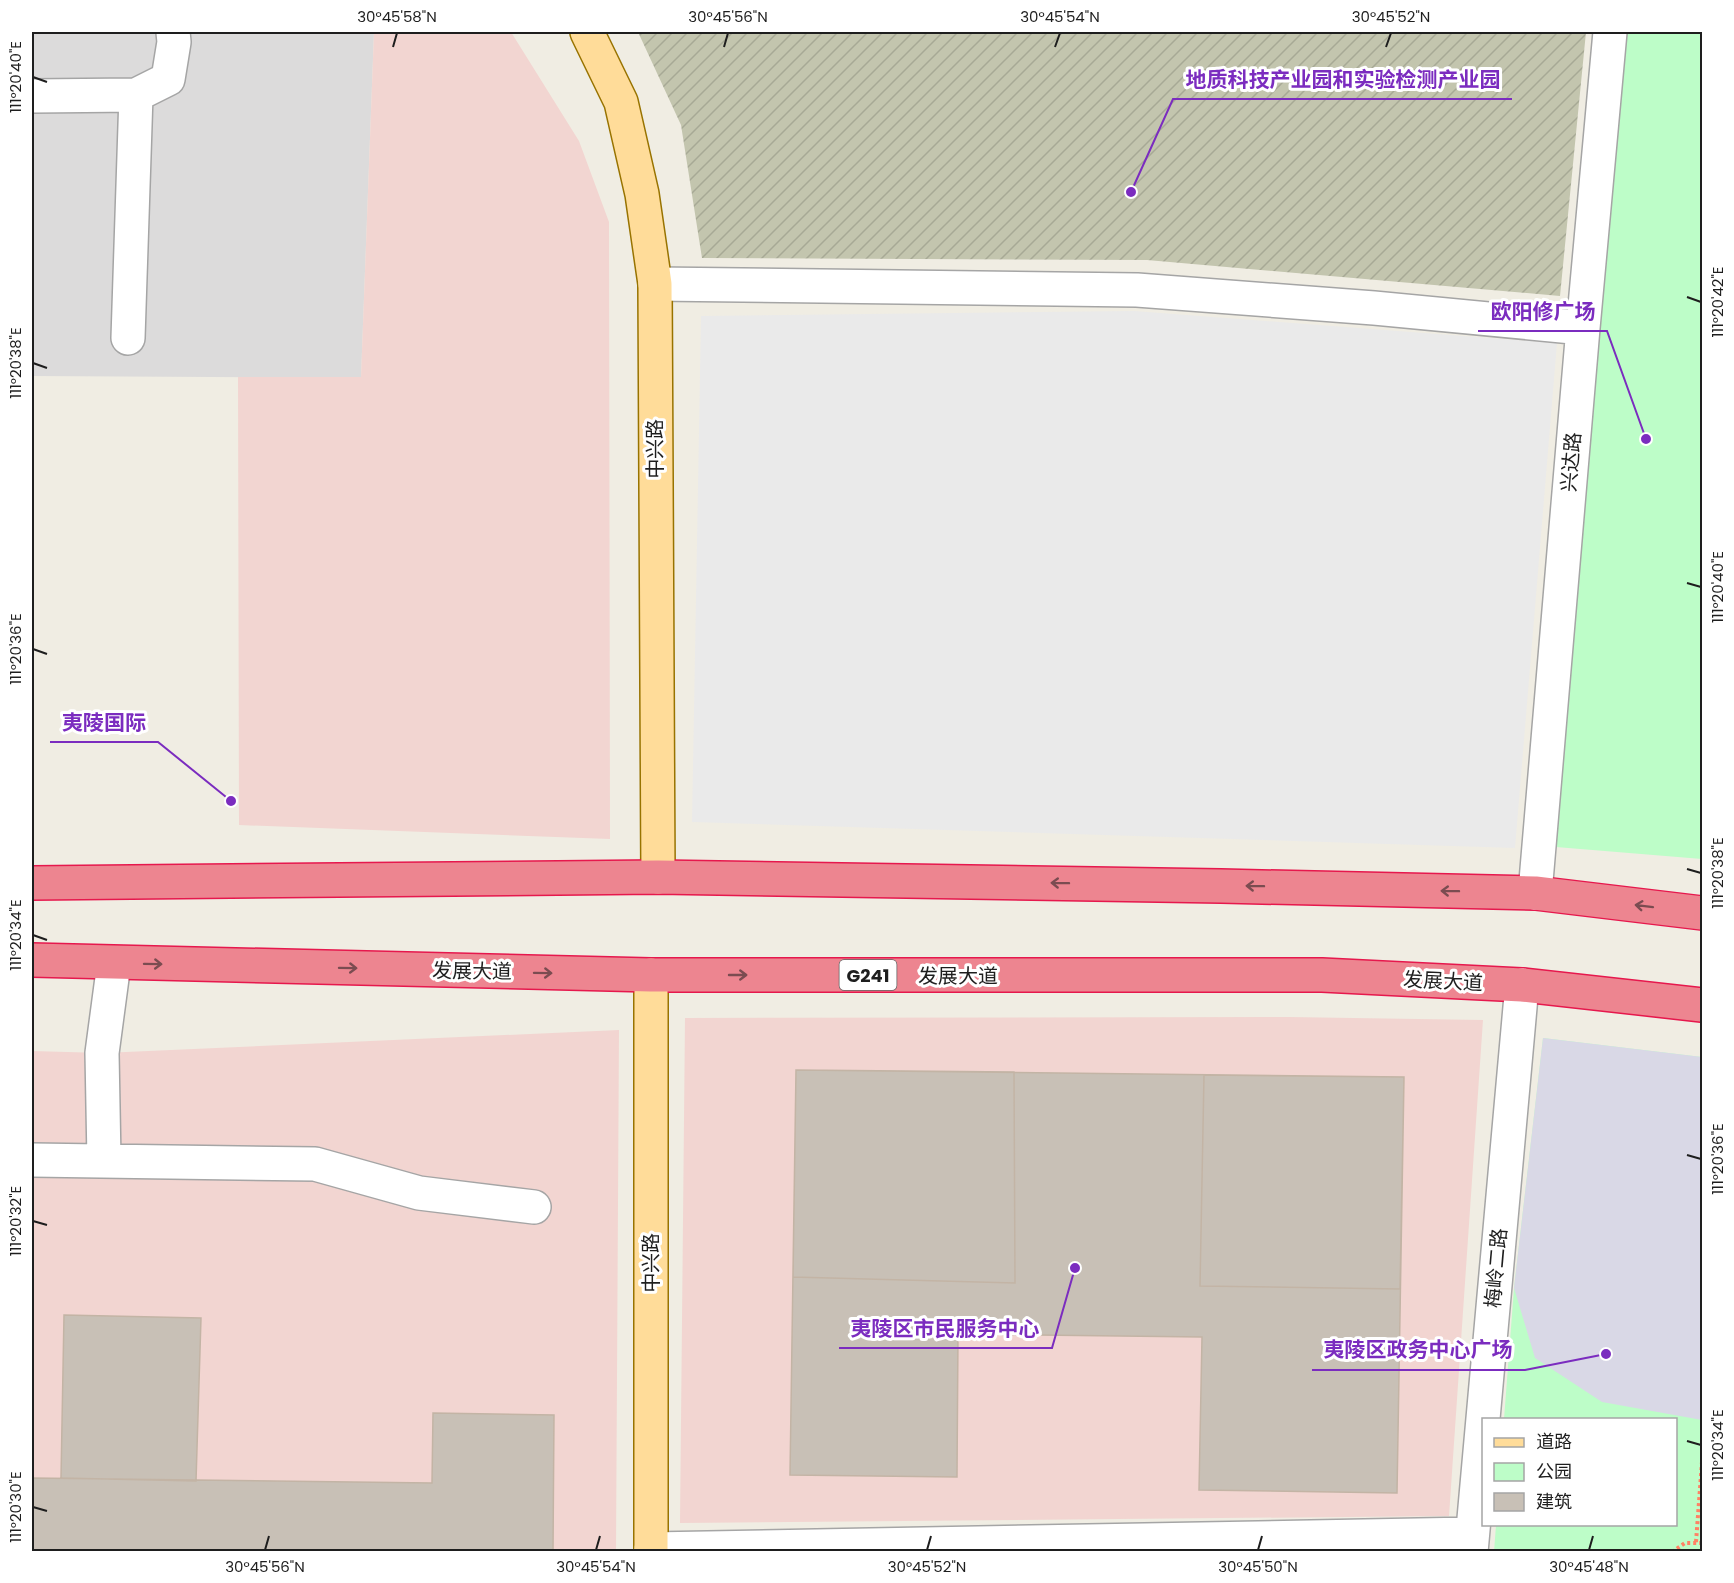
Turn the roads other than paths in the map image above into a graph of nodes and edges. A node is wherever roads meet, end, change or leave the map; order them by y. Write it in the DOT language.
graph roads {
  1 [pos="174,32"];
  2 [pos="587,32"];
  3 [pos="1610,32"];
  4 [pos="136,95"];
  5 [pos="32,96"];
  6 [pos="655,284"];
  7 [pos="1582,328"];
  8 [pos="128,338"];
  9 [pos="658,878"];
  10 [pos="32,883"];
  11 [pos="1535,893"];
  12 [pos="1702,913"];
  13 [pos="32,960"];
  14 [pos="114,963"];
  15 [pos="651,975"];
  16 [pos="1522,985"];
  17 [pos="1702,1005"];
  18 [pos="32,1160"];
  19 [pos="104,1161"];
  20 [pos="534,1208"];
  21 [pos="1483,1418"];
  22 [pos="1482,1431"];
  23 [pos="1472,1543"];
  24 [pos="651,1550"];
  1 -- 4 [label="street"];
  2 -- 6 [label="main road, 中兴路"];
  3 -- 7 [label="street, 兴达路"];
  4 -- 5 [label="street"];
  4 -- 8 [label="street"];
  6 -- 7 [label="street"];
  6 -- 9 [label="main road, 中兴路"];
  7 -- 11 [label="street, 兴达路"];
  9 -- 10 [label="highway"];
  11 -- 9 [label="highway, one-way"];
  12 -- 11 [label="highway, one-way"];
  13 -- 14 [label="highway, 发展大道 / G241"];
  14 -- 15 [label="highway, 发展大道 / G241, one-way"];
  14 -- 19 [label="street"];
  15 -- 16 [label="highway, 发展大道 / G241, one-way"];
  15 -- 24 [label="main road, 中兴路"];
  16 -- 17 [label="highway, 发展大道 / G241"];
  16 -- 21 [label="street, 梅岭二路"];
  18 -- 19 [label="street"];
  19 -- 20 [label="street"];
  22 -- 23 [label="street, 梅岭二路"];
  23 -- 24 [label="street"];
}
